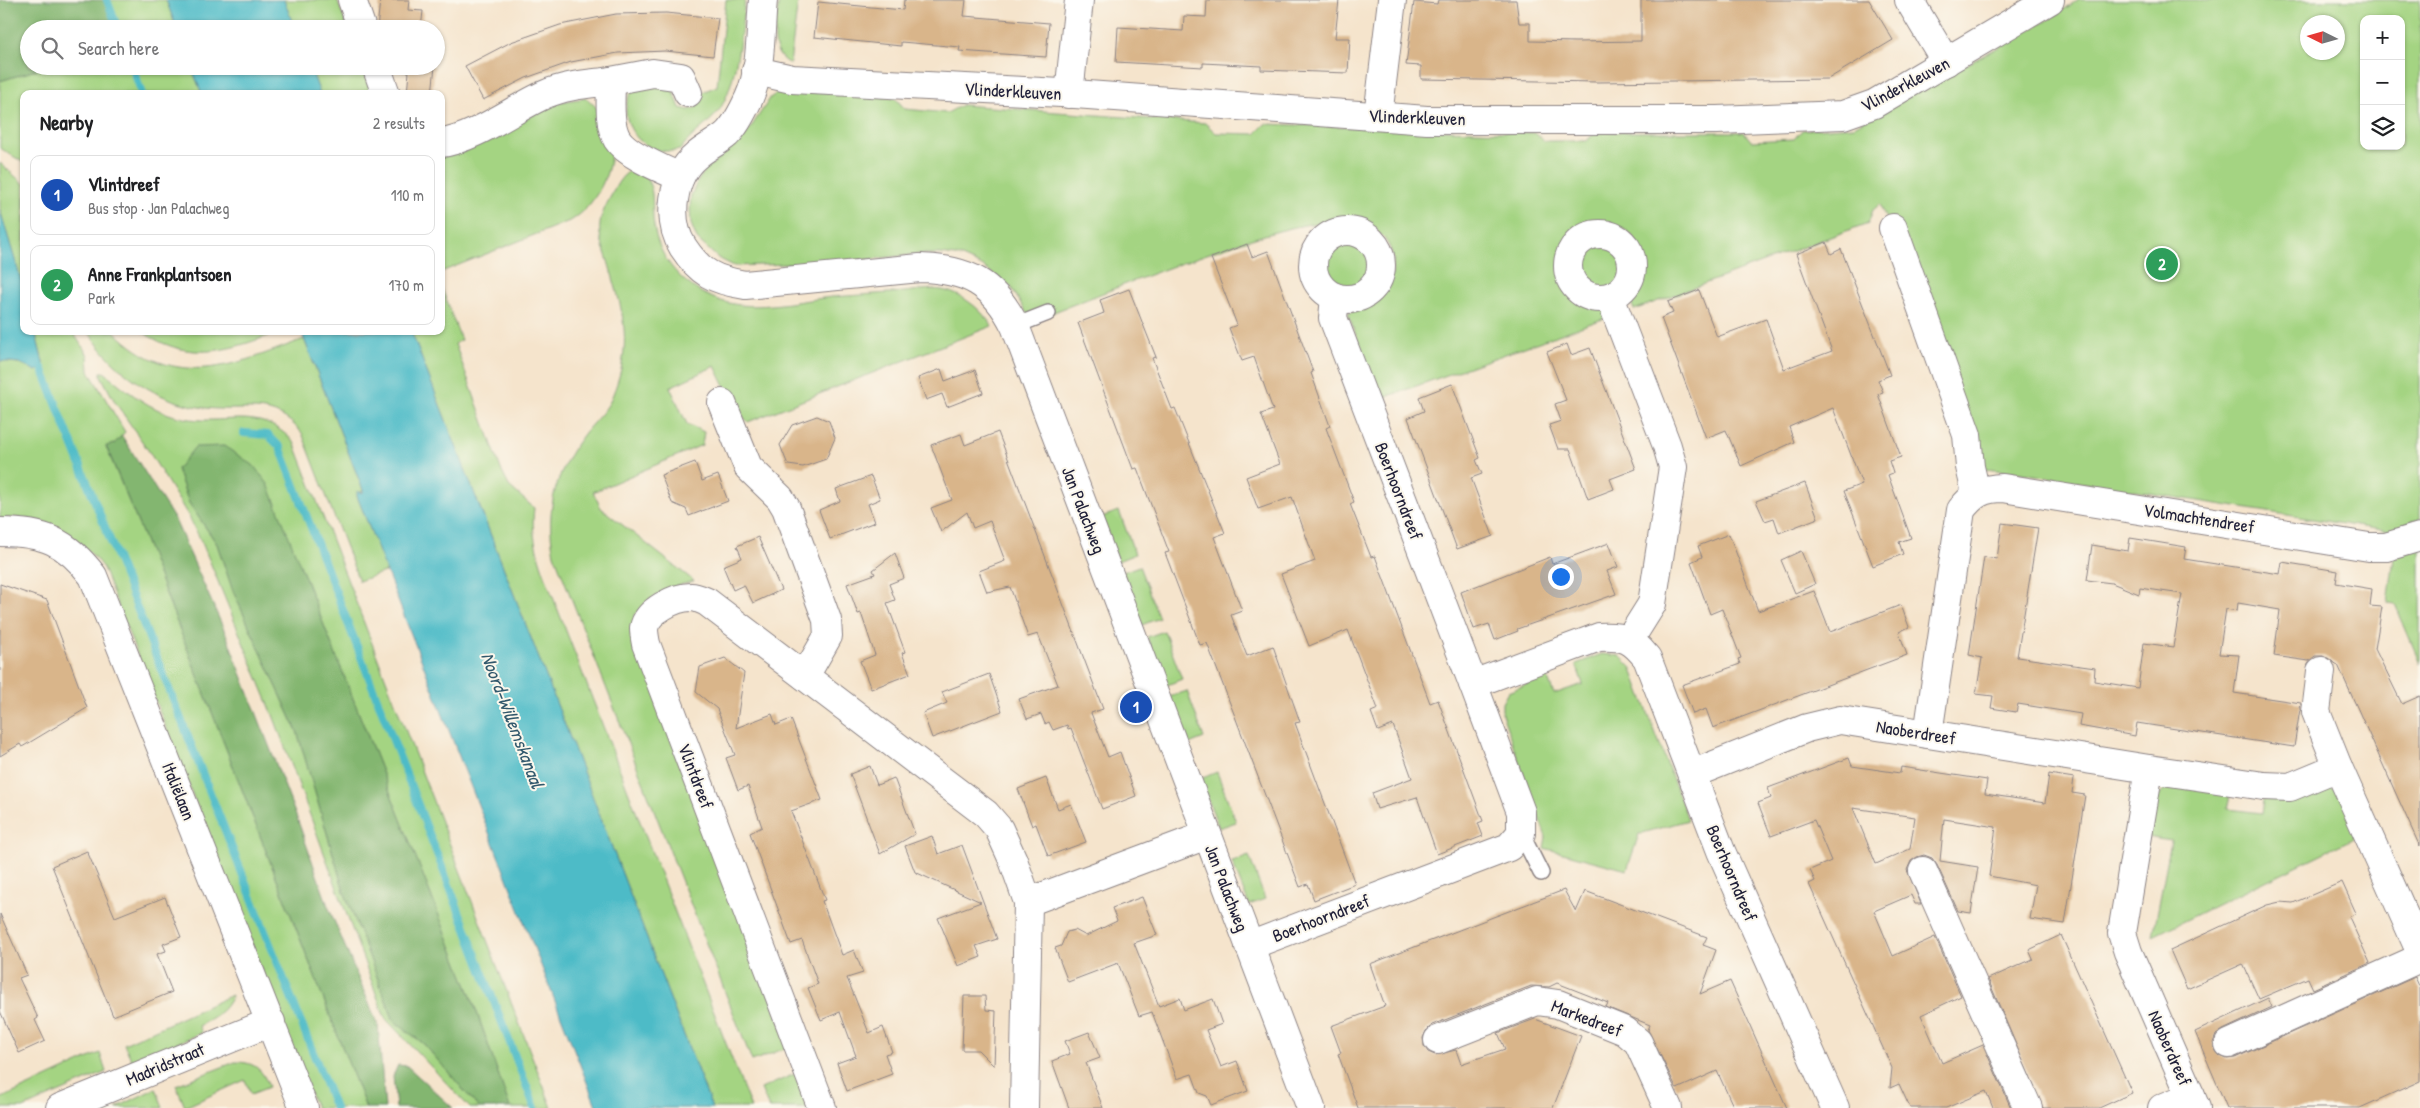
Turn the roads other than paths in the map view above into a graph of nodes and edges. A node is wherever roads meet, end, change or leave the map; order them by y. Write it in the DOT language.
graph roads {
  1 [pos="352,0"];
  2 [pos="763,0"];
  3 [pos="1079,0"];
  4 [pos="1392,0"];
  5 [pos="1910,0"];
  6 [pos="2050,0"];
  7 [pos="359,20"];
  8 [pos="1946,62"];
  9 [pos="756,71"];
  10 [pos="379,75"];
  11 [pos="611,81"];
  12 [pos="385,90"];
  13 [pos="688,93"];
  14 [pos="1069,94"];
  15 [pos="1378,116"];
  16 [pos="445,142"];
  17 [pos="680,177"];
  18 [pos="1893,228"];
  19 [pos="1610,296"];
  20 [pos="1335,297"];
  21 [pos="1048,313"];
  22 [pos="1015,326"];
  23 [pos="721,420"];
  24 [pos="1976,493"];
  25 [pos="0,532"];
  26 [pos="2420,537"];
  27 [pos="1630,639"];
  28 [pos="2321,672"];
  29 [pos="805,676"];
  30 [pos="1473,684"];
  31 [pos="1928,734"];
  32 [pos="2338,767"];
  33 [pos="2149,769"];
  34 [pos="1692,774"];
  35 [pos="1521,833"];
  36 [pos="1207,835"];
  37 [pos="1924,871"];
  38 [pos="1541,872"];
  39 [pos="1028,902"];
  40 [pos="1249,946"];
  41 [pos="2420,951"];
  42 [pos="2420,958"];
  43 [pos="271,1022"];
  44 [pos="1438,1040"];
  45 [pos="2229,1044"];
  46 [pos="2193,1102"];
  47 [pos="60,1108"];
  48 [pos="304,1108"];
  49 [pos="822,1108"];
  50 [pos="1024,1108"];
  51 [pos="1311,1108"];
  52 [pos="1668,1108"];
  53 [pos="1835,1108"];
  54 [pos="2028,1108"];
  55 [pos="2162,1108"];
  1 -- 7 [label="street"];
  2 -- 9 [label="street"];
  3 -- 14 [label="street"];
  4 -- 15 [label="street"];
  5 -- 8 [label="street"];
  6 -- 8 [label="street, Vlinderkleuven"];
  8 -- 15 [label="street, Vlinderkleuven"];
  9 -- 14 [label="street, Vlinderkleuven"];
  9 -- 17 [label="street"];
  10 -- 12 [label="street"];
  11 -- 13 [label="street"];
  11 -- 16 [label="street"];
  11 -- 17 [label="street"];
  14 -- 15 [label="street, Vlinderkleuven"];
  17 -- 22 [label="street, Jan Palachweg"];
  18 -- 24 [label="street"];
  19 -- 27 [label="street"];
  20 -- 30 [label="street, Boerhoorndreef"];
  21 -- 22 [label="lane"];
  22 -- 36 [label="street, Jan Palachweg"];
  23 -- 29 [label="street"];
  24 -- 26 [label="street, Volmachtendreef"];
  24 -- 31 [label="street"];
  25 -- 43 [label="street, Italiëlaan"];
  27 -- 30 [label="street"];
  27 -- 34 [label="street, Boerhoorndreef"];
  28 -- 32 [label="street"];
  29 -- 39 [label="street, Vlintdreef"];
  29 -- 49 [label="street, Vlintdreef"];
  30 -- 35 [label="street, Boerhoorndreef"];
  31 -- 33 [label="street, Naoberdreef"];
  31 -- 34 [label="street, Naoberdreef"];
  32 -- 33 [label="street, Naoberdreef"];
  32 -- 41 [label="street"];
  33 -- 46 [label="street, Naoberdreef"];
  34 -- 53 [label="street, Boerhoorndreef"];
  35 -- 38 [label="lane"];
  35 -- 40 [label="street, Boerhoorndreef"];
  36 -- 39 [label="street"];
  36 -- 40 [label="street, Jan Palachweg"];
  37 -- 54 [label="street"];
  39 -- 50 [label="street, Vlintdreef"];
  40 -- 51 [label="street, Jan Palachweg"];
  42 -- 45 [label="street"];
  43 -- 47 [label="street, Madridstraat"];
  43 -- 48 [label="street, Italiëlaan"];
  44 -- 52 [label="street, Markedreef"];
  46 -- 55 [label="street, Naoberdreef"];
}
